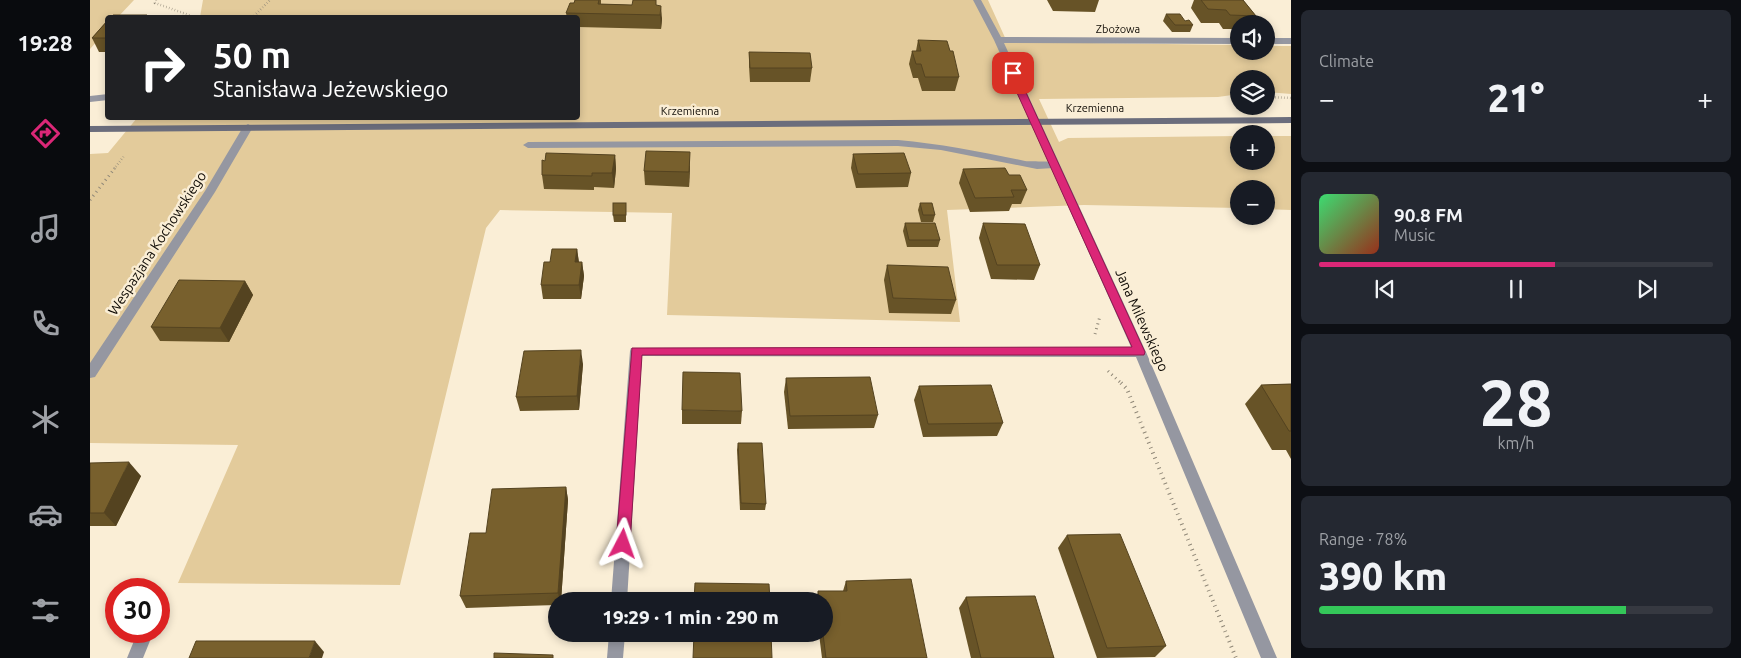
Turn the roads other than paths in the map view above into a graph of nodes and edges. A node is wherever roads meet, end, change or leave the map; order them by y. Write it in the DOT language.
graph roads {
  1 [pos="977,0"];
  2 [pos="998,40"];
  3 [pos="1230,41"];
  4 [pos="1275,41"];
  5 [pos="1291,41"];
  6 [pos="105,97"];
  7 [pos="90,99"];
  8 [pos="1291,120"];
  9 [pos="1033,121"];
  10 [pos="248,128"];
  11 [pos="90,129"];
  12 [pos="528,145"];
  13 [pos="1054,165"];
  14 [pos="1140,352"];
  15 [pos="90,373"];
  16 [pos="620,592"];
  17 [pos="617,642"];
  18 [pos="141,643"];
  19 [pos="135,658"];
  20 [pos="616,658"];
  21 [pos="1269,658"];
  1 -- 2 [label="street, Jana Milewskiego"];
  2 -- 3 [label="street, Zbożowa"];
  2 -- 9 [label="street, Jana Milewskiego"];
  4 -- 5 [label="street"];
  6 -- 7 [label="street"];
  8 -- 9 [label="main road, Krzemienna"];
  9 -- 10 [label="main road, Krzemienna"];
  9 -- 13 [label="street, Jana Milewskiego"];
  10 -- 11 [label="main road, Krzemienna"];
  10 -- 15 [label="street, Wespazjana Kochowskiego"];
  12 -- 13 [label="street"];
  13 -- 14 [label="street, Jana Milewskiego"];
  14 -- 16 [label="street"];
  14 -- 21 [label="street, Jana Milewskiego"];
  17 -- 20 [label="street"];
  18 -- 19 [label="street"];
}
